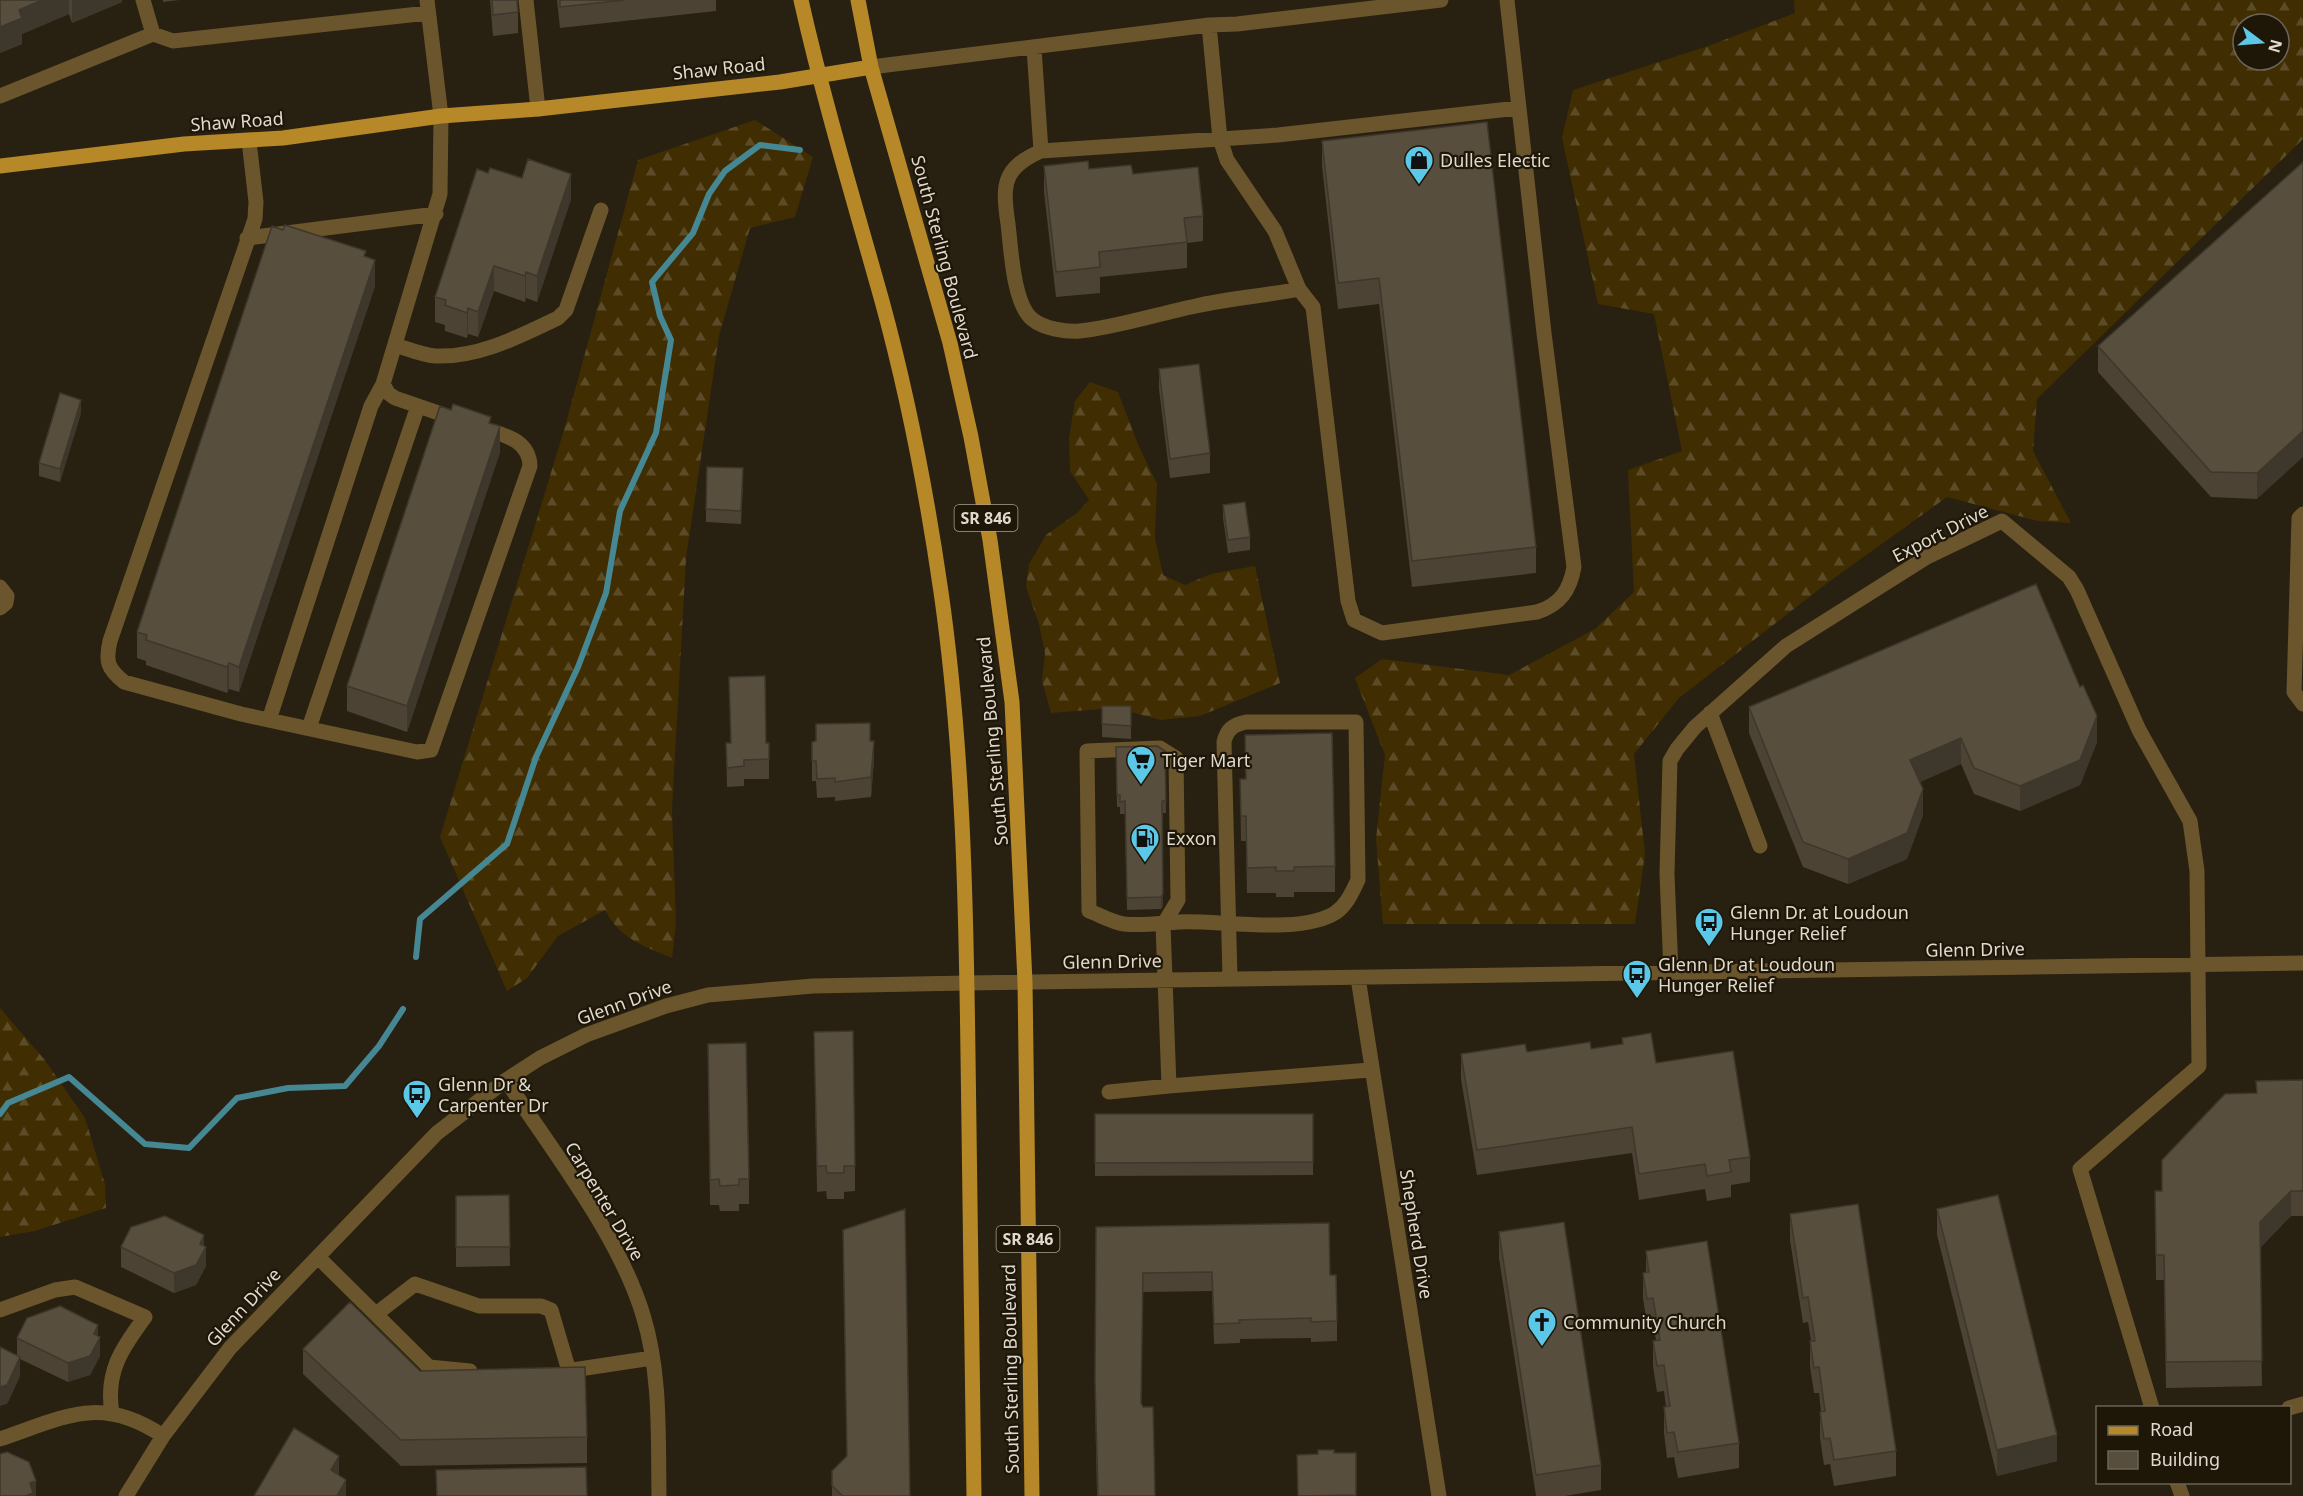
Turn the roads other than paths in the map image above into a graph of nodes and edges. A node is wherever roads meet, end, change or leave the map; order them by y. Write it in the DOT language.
graph roads {
  1 [pos="142,0"];
  2 [pos="529,0"];
  3 [pos="801,0"];
  4 [pos="858,0"];
  5 [pos="1441,0"];
  6 [pos="1507,0"];
  7 [pos="427,7"];
  8 [pos="1209,25"];
  9 [pos="153,34"];
  10 [pos="1034,48"];
  11 [pos="871,67"];
  12 [pos="818,75"];
  13 [pos="0,96"];
  14 [pos="1518,108"];
  15 [pos="538,109"];
  16 [pos="441,116"];
  17 [pos="1220,139"];
  18 [pos="249,141"];
  19 [pos="1041,152"];
  20 [pos="0,166"];
  21 [pos="601,210"];
  22 [pos="436,214"];
  23 [pos="247,238"];
  24 [pos="1299,289"];
  25 [pos="395,345"];
  26 [pos="383,384"];
  27 [pos="418,406"];
  28 [pos="2303,514"];
  29 [pos="0,587"];
  30 [pos="0,608"];
  31 [pos="2303,704"];
  32 [pos="1710,713"];
  33 [pos="269,720"];
  34 [pos="309,728"];
  35 [pos="1760,846"];
  36 [pos="1163,925"];
  37 [pos="1228,925"];
  38 [pos="2303,963"];
  39 [pos="2199,965"];
  40 [pos="1671,972"];
  41 [pos="1358,978"];
  42 [pos="1163,980"];
  43 [pos="1230,980"];
  44 [pos="967,982"];
  45 [pos="1025,982"];
  46 [pos="1370,1070"];
  47 [pos="506,1080"];
  48 [pos="1169,1086"];
  49 [pos="1109,1092"];
  50 [pos="318,1257"];
  51 [pos="0,1310"];
  52 [pos="376,1314"];
  53 [pos="652,1358"];
  54 [pos="488,1371"];
  55 [pos="546,1371"];
  56 [pos="569,1371"];
  57 [pos="2152,1406"];
  58 [pos="111,1413"];
  59 [pos="163,1436"];
  60 [pos="0,1439"];
  61 [pos="126,1496"];
  62 [pos="659,1496"];
  63 [pos="975,1496"];
  64 [pos="1032,1496"];
  65 [pos="1439,1496"];
  1 -- 9 [label="street"];
  2 -- 15 [label="street"];
  3 -- 12 [label="main road, South Sterling Boulevard / SR 846"];
  4 -- 11 [label="main road, South Sterling Boulevard / SR 846"];
  5 -- 8 [label="street, Shaw Road"];
  6 -- 14 [label="street"];
  7 -- 9 [label="street"];
  7 -- 16 [label="street"];
  8 -- 10 [label="street, Shaw Road"];
  8 -- 17 [label="street"];
  9 -- 13 [label="street"];
  10 -- 11 [label="street, Shaw Road"];
  10 -- 19 [label="street"];
  11 -- 12 [label="main road, Shaw Road"];
  11 -- 45 [label="main road, South Sterling Boulevard / SR 846"];
  12 -- 15 [label="main road, Shaw Road"];
  12 -- 44 [label="main road, South Sterling Boulevard / SR 846"];
  14 -- 17 [label="street"];
  14 -- 24 [label="street"];
  15 -- 16 [label="main road, Shaw Road"];
  16 -- 18 [label="main road, Shaw Road"];
  16 -- 22 [label="street"];
  17 -- 19 [label="street"];
  17 -- 24 [label="street"];
  18 -- 20 [label="main road, Shaw Road"];
  18 -- 23 [label="street"];
  19 -- 24 [label="street"];
  21 -- 25 [label="street"];
  22 -- 23 [label="street"];
  22 -- 25 [label="street"];
  23 -- 33 [label="street"];
  25 -- 26 [label="street"];
  26 -- 27 [label="street"];
  26 -- 33 [label="street"];
  27 -- 34 [label="street"];
  27 -- 34 [label="street"];
  28 -- 31 [label="street"];
  29 -- 30 [label="street"];
  32 -- 35 [label="street"];
  32 -- 39 [label="street, Export Drive"];
  32 -- 40 [label="street, Export Drive"];
  33 -- 34 [label="street"];
  36 -- 36 [label="street"];
  36 -- 37 [label="street"];
  36 -- 42 [label="street"];
  37 -- 37 [label="street"];
  37 -- 43 [label="street"];
  38 -- 39 [label="street, Glenn Drive"];
  39 -- 40 [label="street, Glenn Drive"];
  39 -- 57 [label="street"];
  40 -- 41 [label="street, Glenn Drive"];
  41 -- 43 [label="street, Glenn Drive"];
  41 -- 46 [label="street, Shepherd Drive"];
  42 -- 43 [label="street, Glenn Drive"];
  42 -- 45 [label="street, Glenn Drive"];
  42 -- 48 [label="street"];
  44 -- 45 [label="street, Glenn Drive"];
  44 -- 47 [label="street, Glenn Drive"];
  44 -- 63 [label="main road, South Sterling Boulevard / SR 846"];
  45 -- 64 [label="main road, South Sterling Boulevard / SR 846"];
  46 -- 48 [label="street"];
  46 -- 65 [label="street, Shepherd Drive"];
  47 -- 50 [label="street, Glenn Drive"];
  47 -- 53 [label="street, Carpenter Drive"];
  48 -- 49 [label="street"];
  50 -- 52 [label="street"];
  50 -- 59 [label="street, Glenn Drive"];
  51 -- 58 [label="street"];
  52 -- 54 [label="street"];
  52 -- 56 [label="street"];
  53 -- 56 [label="street"];
  53 -- 62 [label="street, Carpenter Drive"];
  55 -- 56 [label="street"];
  58 -- 59 [label="street"];
  58 -- 60 [label="street"];
  59 -- 61 [label="street, Glenn Drive"];
}
